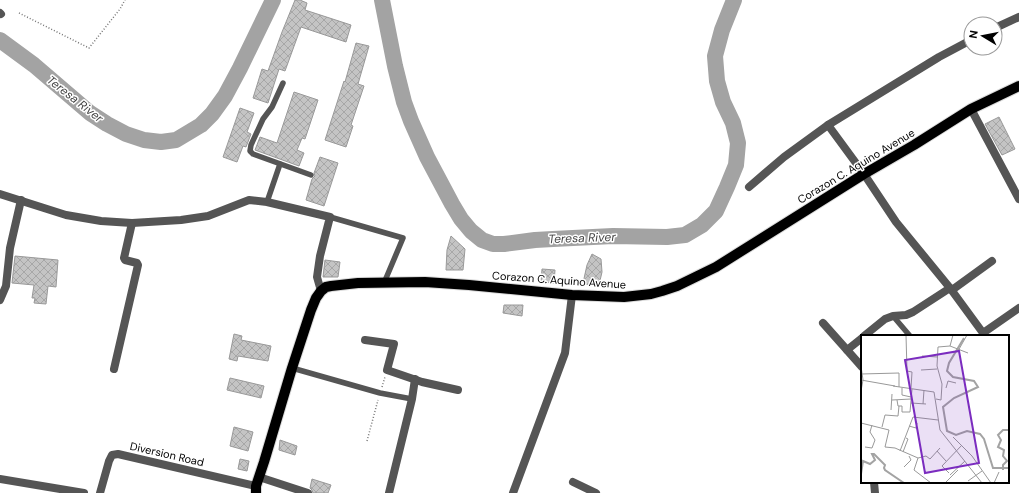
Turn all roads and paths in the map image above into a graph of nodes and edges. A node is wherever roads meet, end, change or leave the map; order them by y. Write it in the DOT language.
graph roads {
  1 [pos="125,0"];
  2 [pos="19,13"];
  3 [pos="1019,17"];
  4 [pos="1003,24"];
  5 [pos="963,44"];
  6 [pos="283,82"];
  7 [pos="1019,86"];
  8 [pos="971,109"];
  9 [pos="828,125"];
  10 [pos="280,164"];
  11 [pos="864,174"];
  12 [pos="310,175"];
  13 [pos="749,187"];
  14 [pos="0,194"];
  15 [pos="1019,199"];
  16 [pos="21,200"];
  17 [pos="267,202"];
  18 [pos="330,216"];
  19 [pos="132,223"];
  20 [pos="992,261"];
  21 [pos="384,283"];
  22 [pos="951,289"];
  23 [pos="321,290"];
  24 [pos="572,294"];
  25 [pos="0,300"];
  26 [pos="1019,308"];
  27 [pos="893,316"];
  28 [pos="823,323"];
  29 [pos="983,334"];
  30 [pos="865,335"];
  31 [pos="909,335"];
  32 [pos="861,339"];
  33 [pos="365,340"];
  34 [pos="847,350"];
  35 [pos="861,366"];
  36 [pos="292,368"];
  37 [pos="114,369"];
  38 [pos="387,370"];
  39 [pos="415,379"];
  40 [pos="458,390"];
  41 [pos="380,393"];
  42 [pos="412,399"];
  43 [pos="367,441"];
  44 [pos="0,479"];
  45 [pos="573,482"];
  46 [pos="874,483"];
  47 [pos="255,487"];
  48 [pos="84,493"];
  49 [pos="100,493"];
  50 [pos="308,493"];
  51 [pos="389,493"];
  52 [pos="513,493"];
  53 [pos="596,493"];
  54 [pos="875,493"];
  1 -- 2 [label="path"];
  3 -- 4 [label="street"];
  5 -- 9 [label="street"];
  6 -- 10 [label="lane"];
  7 -- 8 [label="main road, Corazon C. Aquino Avenue"];
  8 -- 11 [label="main road, Corazon C. Aquino Avenue"];
  8 -- 15 [label="street"];
  9 -- 11 [label="street"];
  9 -- 13 [label="street"];
  10 -- 12 [label="lane"];
  10 -- 17 [label="lane"];
  11 -- 22 [label="street"];
  11 -- 24 [label="main road, Corazon C. Aquino Avenue"];
  14 -- 16 [label="street"];
  16 -- 19 [label="street"];
  16 -- 25 [label="street"];
  17 -- 18 [label="street"];
  17 -- 19 [label="street"];
  18 -- 21 [label="lane"];
  18 -- 23 [label="street"];
  19 -- 37 [label="street"];
  20 -- 22 [label="street"];
  21 -- 23 [label="main road, Corazon C. Aquino Avenue"];
  21 -- 24 [label="main road, Corazon C. Aquino Avenue"];
  22 -- 27 [label="street"];
  22 -- 29 [label="street"];
  23 -- 36 [label="main road"];
  24 -- 52 [label="street"];
  26 -- 29 [label="street"];
  27 -- 30 [label="street"];
  27 -- 31 [label="lane"];
  28 -- 34 [label="street"];
  32 -- 34 [label="street"];
  33 -- 38 [label="street"];
  34 -- 35 [label="street"];
  36 -- 41 [label="lane"];
  36 -- 47 [label="main road"];
  38 -- 39 [label="street"];
  38 -- 41 [label="path"];
  39 -- 40 [label="street"];
  39 -- 42 [label="street"];
  41 -- 42 [label="lane"];
  41 -- 43 [label="path"];
  42 -- 51 [label="street"];
  44 -- 48 [label="street"];
  45 -- 53 [label="street"];
  46 -- 54 [label="street"];
  47 -- 49 [label="street, Diversion Road"];
  47 -- 50 [label="street"];
}
